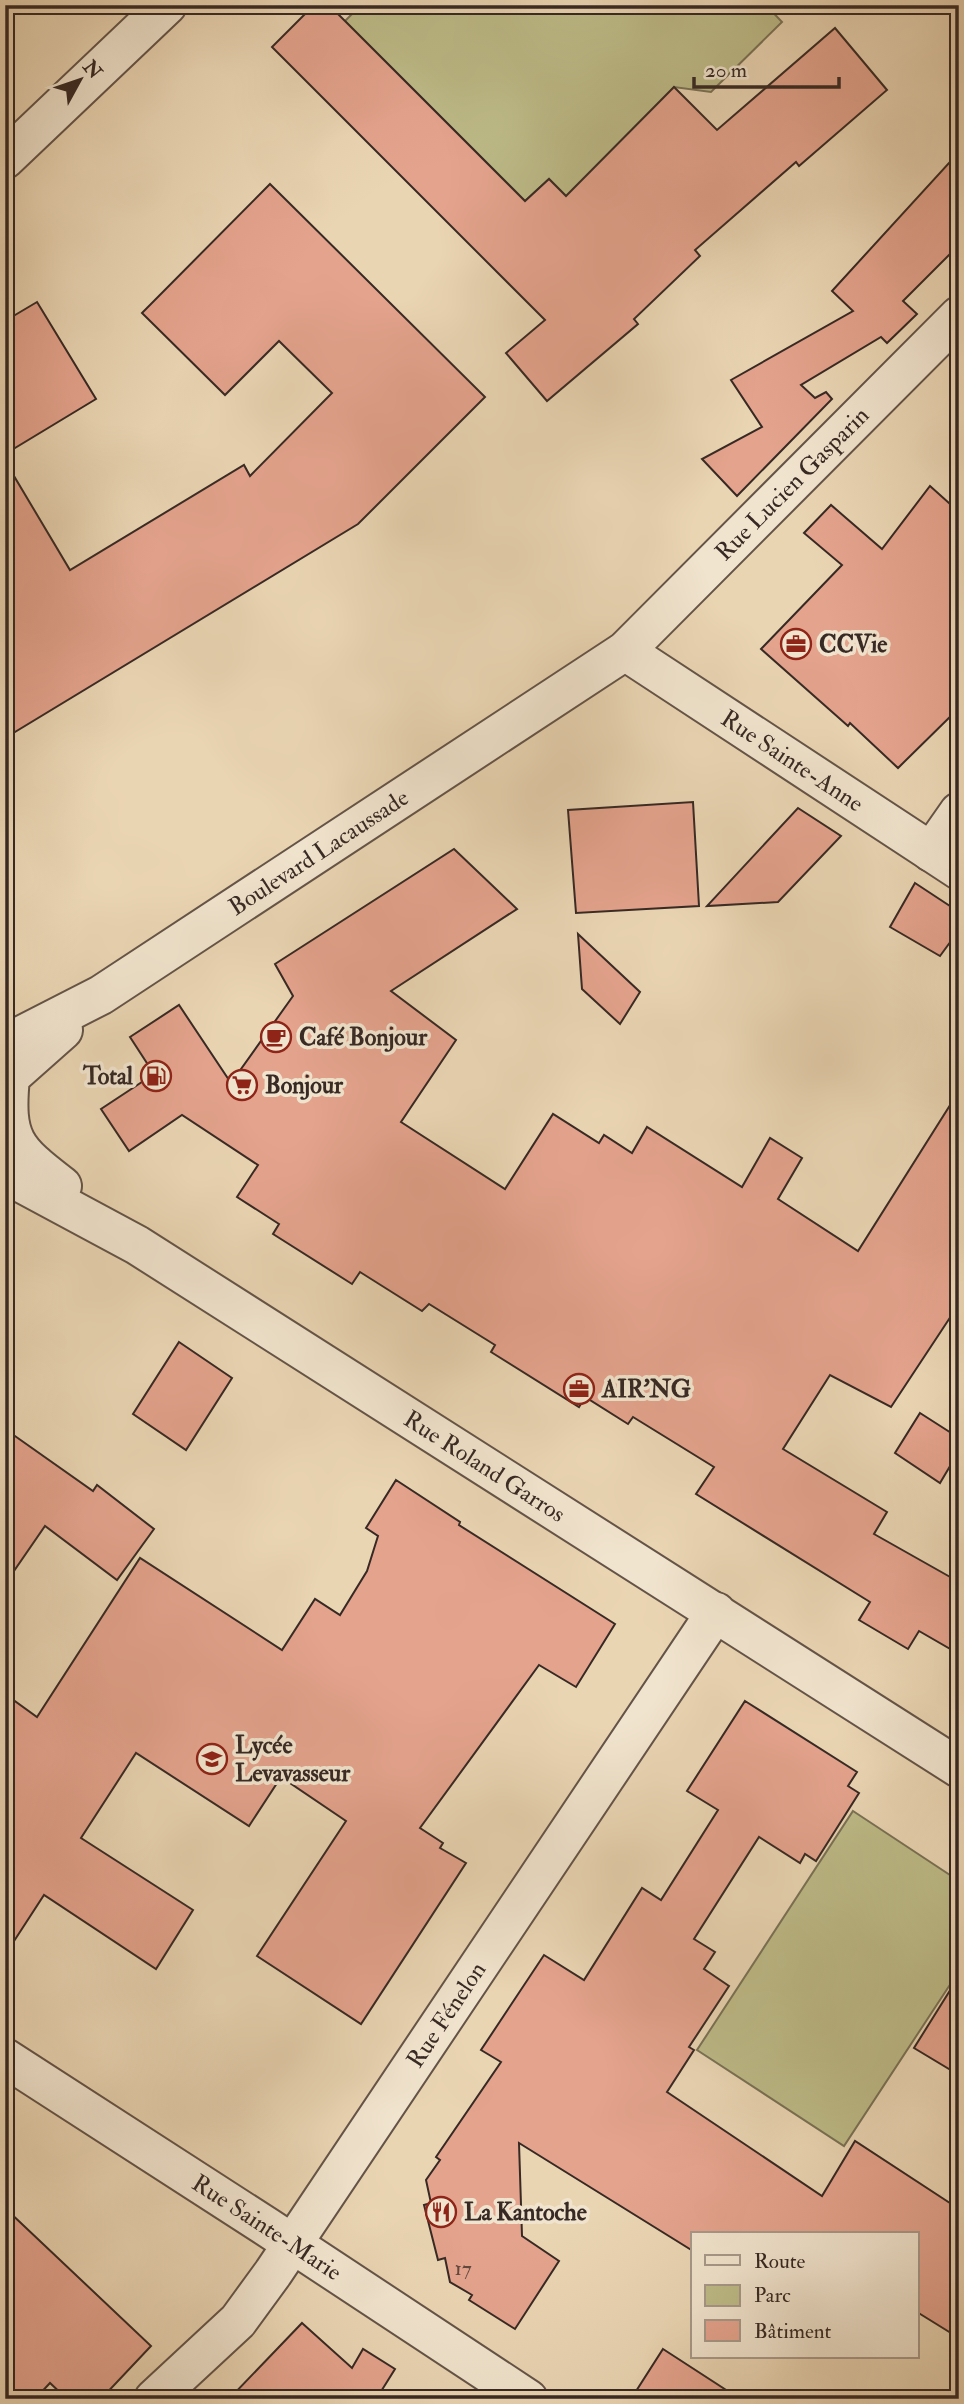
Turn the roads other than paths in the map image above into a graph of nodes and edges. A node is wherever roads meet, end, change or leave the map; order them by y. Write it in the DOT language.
graph roads {
  1 [pos="167,5"];
  2 [pos="5,159"];
  3 [pos="959,316"];
  4 [pos="625,651"];
  5 [pos="959,813"];
  6 [pos="945,861"];
  7 [pos="101,995"];
  8 [pos="5,1044"];
  9 [pos="5,1174"];
  10 [pos="136,1245"];
  11 [pos="716,1612"];
  12 [pos="959,1768"];
  13 [pos="5,2059"];
  14 [pos="293,2244"];
  15 [pos="154,2399"];
  16 [pos="527,2399"];
  1 -- 2 [label="street"];
  3 -- 4 [label="street, Rue Lucien Gasparin"];
  4 -- 6 [label="street, Rue Sainte-Anne"];
  4 -- 7 [label="street, Boulevard Lacaussade"];
  5 -- 6 [label="street"];
  7 -- 8 [label="street, Boulevard Lacaussade"];
  7 -- 10 [label="street"];
  9 -- 10 [label="street, Rue Roland Garros"];
  10 -- 11 [label="street, Rue Roland Garros"];
  11 -- 12 [label="street, Rue Roland Garros"];
  11 -- 14 [label="street, Rue Fénelon"];
  13 -- 14 [label="street, Rue Sainte-Marie"];
  14 -- 15 [label="street, Rue Fénelon"];
  14 -- 16 [label="street, Rue Sainte-Marie"];
}
